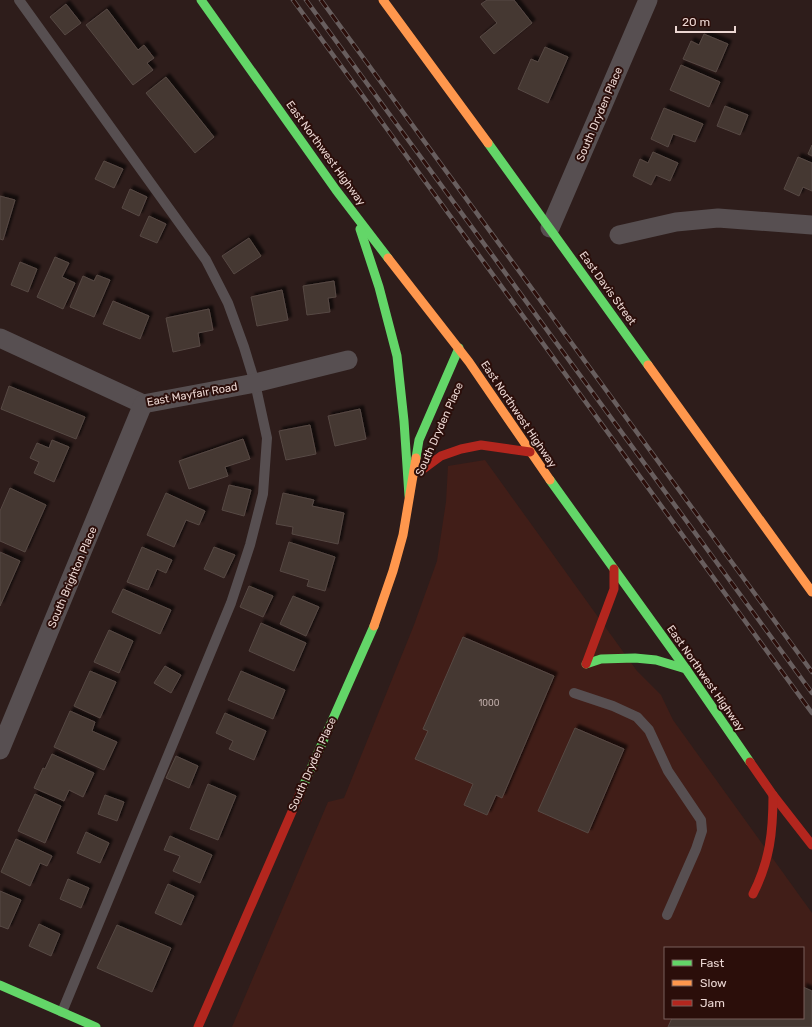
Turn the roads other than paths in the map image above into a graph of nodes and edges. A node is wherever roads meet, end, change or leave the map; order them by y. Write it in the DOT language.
graph roads {
  1 [pos="19,0"];
  2 [pos="200,0"];
  3 [pos="382,0"];
  4 [pos="648,0"];
  5 [pos="355,213"];
  6 [pos="812,225"];
  7 [pos="550,228"];
  8 [pos="619,235"];
  9 [pos="0,338"];
  10 [pos="459,348"];
  11 [pos="348,360"];
  12 [pos="255,382"];
  13 [pos="143,404"];
  14 [pos="431,450"];
  15 [pos="530,452"];
  16 [pos="422,470"];
  17 [pos="409,496"];
  18 [pos="614,569"];
  19 [pos="812,592"];
  20 [pos="686,669"];
  21 [pos="574,693"];
  22 [pos="0,750"];
  23 [pos="773,795"];
  24 [pos="812,845"];
  25 [pos="753,894"];
  26 [pos="667,915"];
  27 [pos="0,985"];
  28 [pos="62,1012"];
  29 [pos="96,1027"];
  30 [pos="198,1027"];
  1 -- 12 [label="lane"];
  2 -- 5 [label="main road, East Northwest Highway"];
  3 -- 7 [label="main road, East Davis Street"];
  4 -- 7 [label="street, South Dryden Place"];
  5 -- 10 [label="main road, East Northwest Highway"];
  5 -- 17 [label="main road"];
  6 -- 8 [label="street"];
  7 -- 19 [label="main road, East Davis Street"];
  9 -- 13 [label="street, East Mayfair Road"];
  10 -- 15 [label="main road, East Northwest Highway"];
  10 -- 17 [label="main road, South Dryden Place"];
  11 -- 12 [label="street, East Mayfair Road"];
  12 -- 13 [label="street, East Mayfair Road"];
  12 -- 28 [label="lane"];
  13 -- 22 [label="street, South Brighton Place"];
  14 -- 16 [label="main road, South Dryden Place"];
  15 -- 16 [label="main road"];
  15 -- 18 [label="main road, East Northwest Highway"];
  16 -- 17 [label="main road, South Dryden Place"];
  17 -- 30 [label="main road, South Dryden Place"];
  18 -- 20 [label="main road, East Northwest Highway"];
  18 -- 20 [label="main road"];
  20 -- 23 [label="main road, East Northwest Highway"];
  21 -- 26 [label="lane"];
  23 -- 24 [label="main road, East Northwest Highway"];
  23 -- 25 [label="main road"];
  27 -- 28 [label="main road"];
  28 -- 29 [label="main road"];
}
